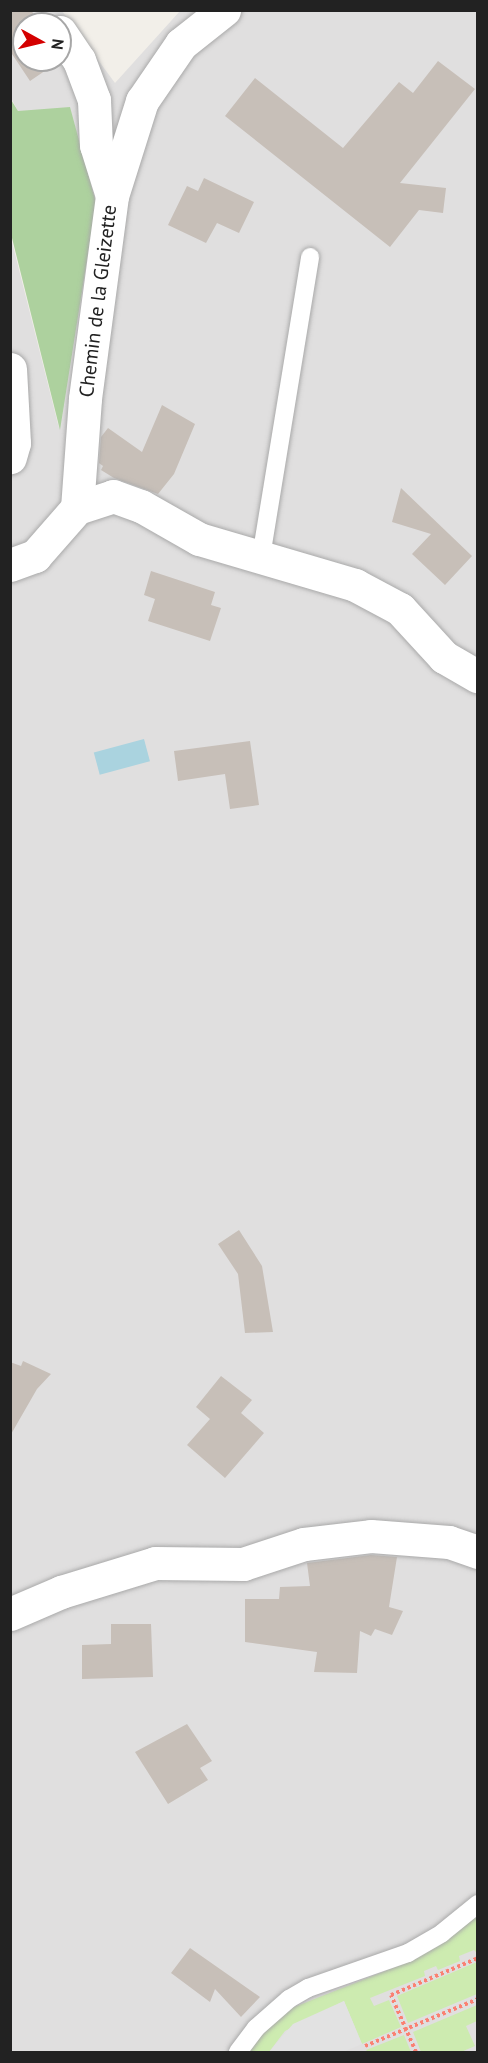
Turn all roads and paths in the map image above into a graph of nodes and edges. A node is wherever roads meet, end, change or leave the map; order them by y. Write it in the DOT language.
graph roads {
  1 [pos="224,10"];
  2 [pos="72,50"];
  3 [pos="112,196"];
  4 [pos="310,257"];
  5 [pos="10,369"];
  6 [pos="10,457"];
  7 [pos="77,508"];
  8 [pos="261,557"];
  9 [pos="10,566"];
  10 [pos="477,677"];
  11 [pos="477,1552"];
  12 [pos="10,1614"];
  13 [pos="477,1904"];
  14 [pos="477,1958"];
  15 [pos="477,1999"];
  16 [pos="406,2029"];
  17 [pos="365,2046"];
  18 [pos="238,2052"];
  19 [pos="416,2052"];
  1 -- 3 [label="street"];
  2 -- 3 [label="street, Chemin de la Gleizette"];
  3 -- 7 [label="street, Chemin de la Gleizette"];
  4 -- 8 [label="lane"];
  5 -- 6 [label="street"];
  7 -- 8 [label="street"];
  7 -- 9 [label="street"];
  8 -- 10 [label="street"];
  11 -- 12 [label="street"];
  13 -- 18 [label="lane"];
  14 -- 16 [label="path"];
  15 -- 16 [label="path"];
  16 -- 17 [label="path"];
  16 -- 19 [label="path"];
}
